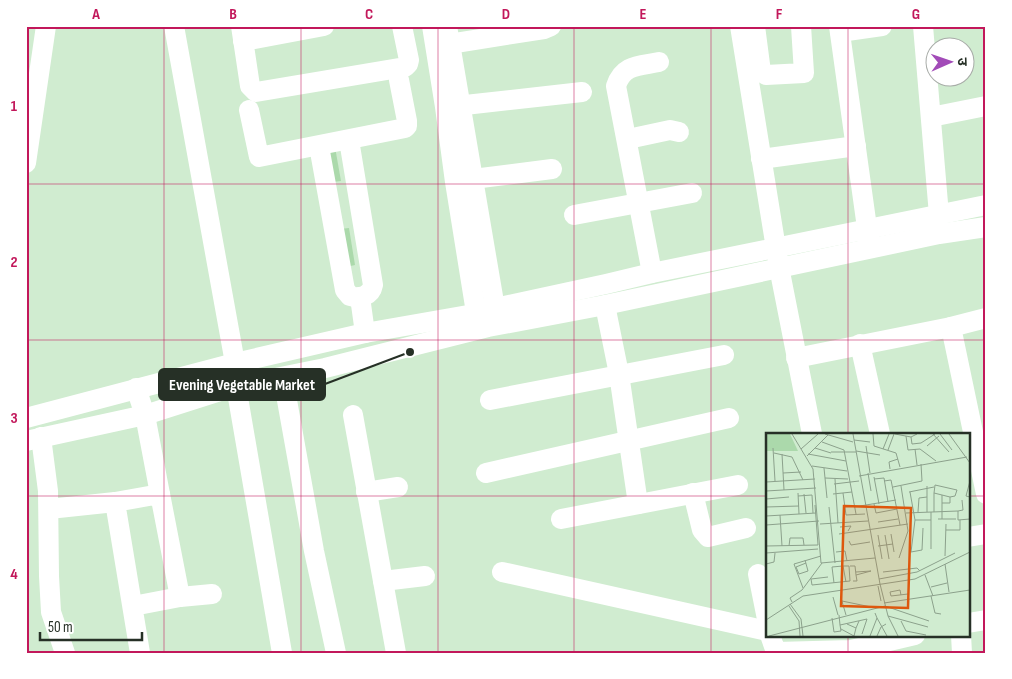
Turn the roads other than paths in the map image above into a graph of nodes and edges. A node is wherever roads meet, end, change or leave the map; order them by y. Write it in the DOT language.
graph roads {
  1 [pos="46,26"];
  2 [pos="174,26"];
  3 [pos="324,26"];
  4 [pos="402,26"];
  5 [pos="432,26"];
  6 [pos="551,26"];
  7 [pos="740,26"];
  8 [pos="755,26"];
  9 [pos="801,26"];
  10 [pos="882,26"];
  11 [pos="923,26"];
  12 [pos="295,29"];
  13 [pos="840,29"];
  14 [pos="509,30"];
  15 [pos="242,33"];
  16 [pos="448,35"];
  17 [pos="659,62"];
  18 [pos="399,80"];
  19 [pos="31,88"];
  20 [pos="582,92"];
  21 [pos="452,106"];
  22 [pos="986,106"];
  23 [pos="249,110"];
  24 [pos="931,117"];
  25 [pos="679,132"];
  26 [pos="628,139"];
  27 [pos="349,140"];
  28 [pos="319,146"];
  29 [pos="856,146"];
  30 [pos="761,159"];
  31 [pos="26,163"];
  32 [pos="552,169"];
  33 [pos="473,179"];
  34 [pos="692,193"];
  35 [pos="639,203"];
  36 [pos="986,205"];
  37 [pos="574,215"];
  38 [pos="939,215"];
  39 [pos="986,227"];
  40 [pos="868,239"];
  41 [pos="777,258"];
  42 [pos="652,272"];
  43 [pos="360,298"];
  44 [pos="605,304"];
  45 [pos="986,318"];
  46 [pos="487,319"];
  47 [pos="951,327"];
  48 [pos="364,333"];
  49 [pos="860,344"];
  50 [pos="724,355"];
  51 [pos="796,358"];
  52 [pos="235,363"];
  53 [pos="619,374"];
  54 [pos="282,378"];
  55 [pos="236,386"];
  56 [pos="136,388"];
  57 [pos="490,400"];
  58 [pos="145,415"];
  59 [pos="352,415"];
  60 [pos="26,418"];
  61 [pos="729,418"];
  62 [pos="812,433"];
  63 [pos="880,433"];
  64 [pos="31,436"];
  65 [pos="629,440"];
  66 [pos="486,473"];
  67 [pos="738,485"];
  68 [pos="398,487"];
  69 [pos="366,492"];
  70 [pos="693,493"];
  71 [pos="160,494"];
  72 [pos="986,494"];
  73 [pos="115,502"];
  74 [pos="638,504"];
  75 [pos="49,509"];
  76 [pos="561,519"];
  77 [pos="746,528"];
  78 [pos="986,534"];
  79 [pos="970,537"];
  80 [pos="502,572"];
  81 [pos="758,574"];
  82 [pos="425,576"];
  83 [pos="383,581"];
  84 [pos="212,594"];
  85 [pos="180,597"];
  86 [pos="133,606"];
  87 [pos="766,614"];
  88 [pos="986,620"];
  89 [pos="970,623"];
  90 [pos="766,631"];
  91 [pos="770,636"];
  92 [pos="908,636"];
  93 [pos="961,636"];
  94 [pos="849,643"];
  95 [pos="65,653"];
  96 [pos="140,653"];
  97 [pos="282,653"];
  98 [pos="336,653"];
  99 [pos="396,653"];
  100 [pos="962,653"];
  1 -- 19 [label="street"];
  2 -- 52 [label="street"];
  3 -- 12 [label="street"];
  4 -- 15 [label="street"];
  5 -- 21 [label="street"];
  6 -- 14 [label="street"];
  7 -- 30 [label="street"];
  8 -- 9 [label="street"];
  10 -- 13 [label="street"];
  11 -- 24 [label="street"];
  12 -- 15 [label="street"];
  13 -- 29 [label="street"];
  14 -- 16 [label="street"];
  16 -- 21 [label="street"];
  17 -- 26 [label="street"];
  18 -- 27 [label="street"];
  19 -- 31 [label="street"];
  20 -- 21 [label="street"];
  21 -- 33 [label="street"];
  21 -- 46 [label="street"];
  22 -- 24 [label="street"];
  23 -- 28 [label="street"];
  24 -- 38 [label="street"];
  25 -- 26 [label="street"];
  26 -- 35 [label="street"];
  27 -- 28 [label="street"];
  27 -- 43 [label="street"];
  28 -- 43 [label="street"];
  29 -- 30 [label="street"];
  29 -- 40 [label="street"];
  30 -- 41 [label="street"];
  32 -- 33 [label="street"];
  33 -- 46 [label="street"];
  34 -- 35 [label="street"];
  35 -- 37 [label="street"];
  35 -- 42 [label="street"];
  36 -- 38 [label="street"];
  38 -- 40 [label="street"];
  39 -- 40 [label="street"];
  40 -- 41 [label="street"];
  41 -- 42 [label="street"];
  41 -- 44 [label="street"];
  41 -- 51 [label="street"];
  42 -- 46 [label="street"];
  43 -- 48 [label="street"];
  44 -- 46 [label="street"];
  44 -- 53 [label="street"];
  45 -- 47 [label="street"];
  46 -- 48 [label="street"];
  46 -- 54 [label="street"];
  47 -- 49 [label="street"];
  47 -- 72 [label="street"];
  48 -- 52 [label="street"];
  49 -- 51 [label="street"];
  49 -- 63 [label="street"];
  50 -- 53 [label="street"];
  51 -- 62 [label="street"];
  52 -- 55 [label="street"];
  52 -- 56 [label="street"];
  53 -- 57 [label="street"];
  53 -- 65 [label="street"];
  54 -- 55 [label="street"];
  54 -- 98 [label="street"];
  55 -- 58 [label="street"];
  55 -- 97 [label="street"];
  56 -- 58 [label="street"];
  56 -- 60 [label="street"];
  58 -- 64 [label="street"];
  58 -- 71 [label="street"];
  59 -- 69 [label="street"];
  61 -- 65 [label="street"];
  64 -- 75 [label="street"];
  65 -- 66 [label="street"];
  65 -- 74 [label="street"];
  67 -- 70 [label="street"];
  68 -- 69 [label="street"];
  69 -- 83 [label="street"];
  70 -- 74 [label="street"];
  70 -- 77 [label="street"];
  71 -- 73 [label="street"];
  71 -- 85 [label="street"];
  73 -- 75 [label="street"];
  73 -- 86 [label="street"];
  74 -- 76 [label="street"];
  75 -- 95 [label="street"];
  78 -- 79 [label="street"];
  80 -- 90 [label="street"];
  81 -- 87 [label="street"];
  82 -- 83 [label="street"];
  83 -- 99 [label="street"];
  84 -- 85 [label="street"];
  85 -- 86 [label="street"];
  86 -- 96 [label="street"];
  88 -- 89 [label="street"];
  91 -- 94 [label="street"];
  92 -- 94 [label="street"];
  93 -- 100 [label="street"];
}
